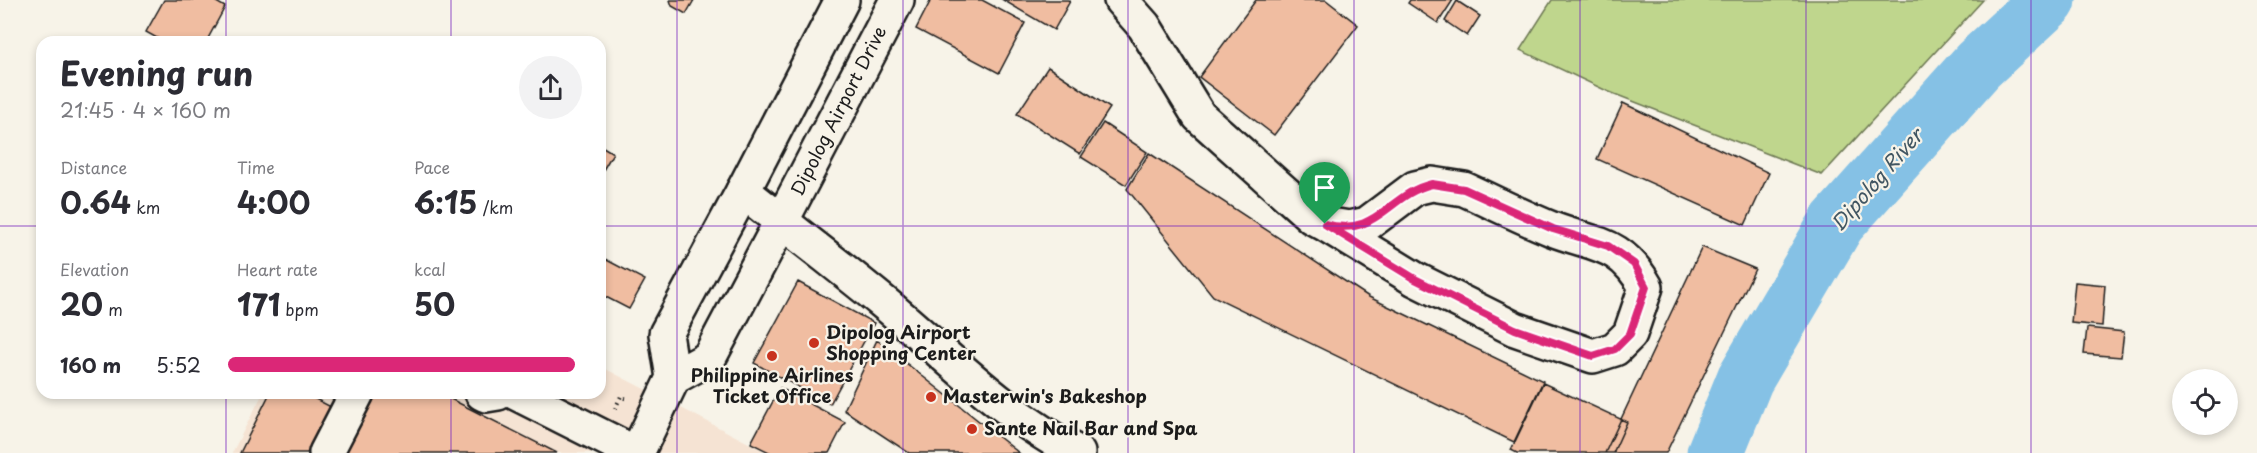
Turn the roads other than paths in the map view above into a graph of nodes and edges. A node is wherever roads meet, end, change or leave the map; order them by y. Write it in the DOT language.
graph roads {
  1 [pos="842,0"];
  2 [pos="897,0"];
  3 [pos="1121,0"];
  4 [pos="742,191"];
  5 [pos="782,222"];
  6 [pos="1325,224"];
  7 [pos="673,378"];
  8 [pos="354,399"];
  9 [pos="528,399"];
  10 [pos="326,453"];
  11 [pos="636,453"];
  12 [pos="1078,453"];
  1 -- 4 [label="main road"];
  2 -- 5 [label="main road, Dipolog Airport Drive"];
  3 -- 6 [label="main road"];
  4 -- 5 [label="main road"];
  4 -- 7 [label="main road"];
  5 -- 7 [label="main road, Dipolog Airport Drive"];
  5 -- 12 [label="main road"];
  6 -- 6 [label="main road"];
  7 -- 11 [label="main road"];
  8 -- 10 [label="main road"];
  9 -- 11 [label="main road"];
}
